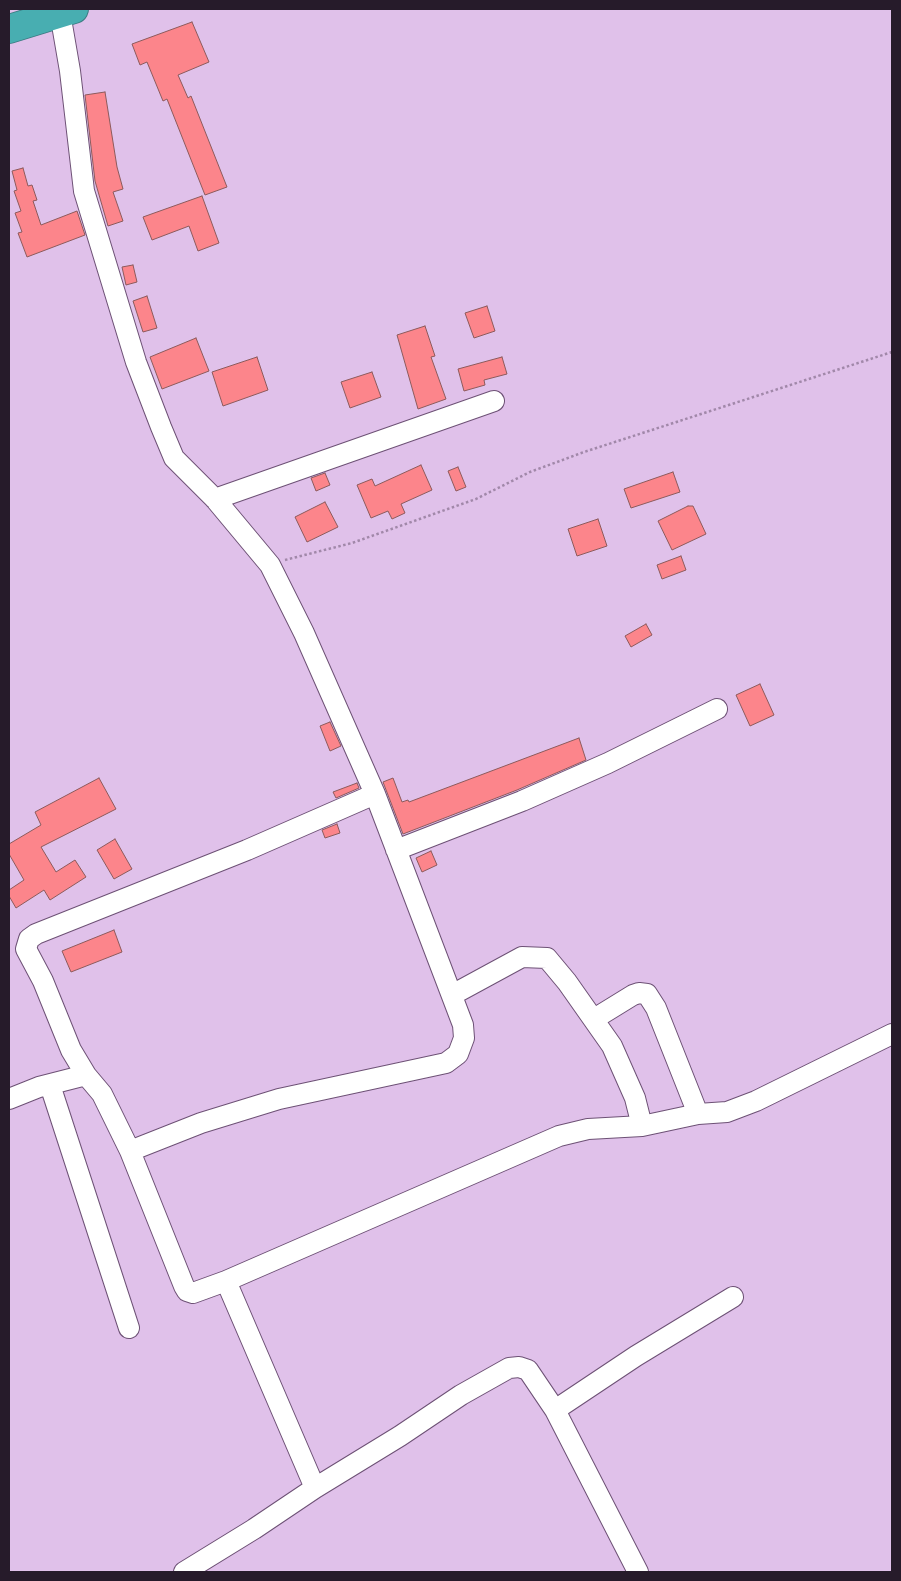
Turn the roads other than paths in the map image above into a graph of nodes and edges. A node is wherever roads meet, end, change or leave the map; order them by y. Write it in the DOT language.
graph roads {
  1 [pos="67,11"];
  2 [pos="9,29"];
  3 [pos="494,401"];
  4 [pos="214,499"];
  5 [pos="717,709"];
  6 [pos="375,794"];
  7 [pos="396,850"];
  8 [pos="452,995"];
  9 [pos="594,1019"];
  10 [pos="892,1034"];
  11 [pos="86,1075"];
  12 [pos="50,1084"];
  13 [pos="9,1099"];
  14 [pos="698,1114"];
  15 [pos="642,1126"];
  16 [pos="130,1151"];
  17 [pos="226,1281"];
  18 [pos="732,1297"];
  19 [pos="130,1328"];
  20 [pos="555,1410"];
  21 [pos="315,1488"];
  22 [pos="184,1572"];
  23 [pos="638,1572"];
  1 -- 2 [label="highway"];
  1 -- 4 [label="street"];
  3 -- 4 [label="street"];
  4 -- 6 [label="street"];
  5 -- 7 [label="street"];
  6 -- 7 [label="street"];
  6 -- 11 [label="street"];
  7 -- 8 [label="street"];
  8 -- 9 [label="street"];
  8 -- 16 [label="street"];
  9 -- 14 [label="street"];
  9 -- 15 [label="street"];
  10 -- 14 [label="street"];
  11 -- 12 [label="street"];
  11 -- 16 [label="street"];
  12 -- 13 [label="street"];
  12 -- 19 [label="street"];
  14 -- 15 [label="street"];
  15 -- 17 [label="street"];
  16 -- 17 [label="street"];
  17 -- 21 [label="street"];
  18 -- 20 [label="street"];
  20 -- 21 [label="street"];
  20 -- 23 [label="street"];
  21 -- 22 [label="street"];
}
